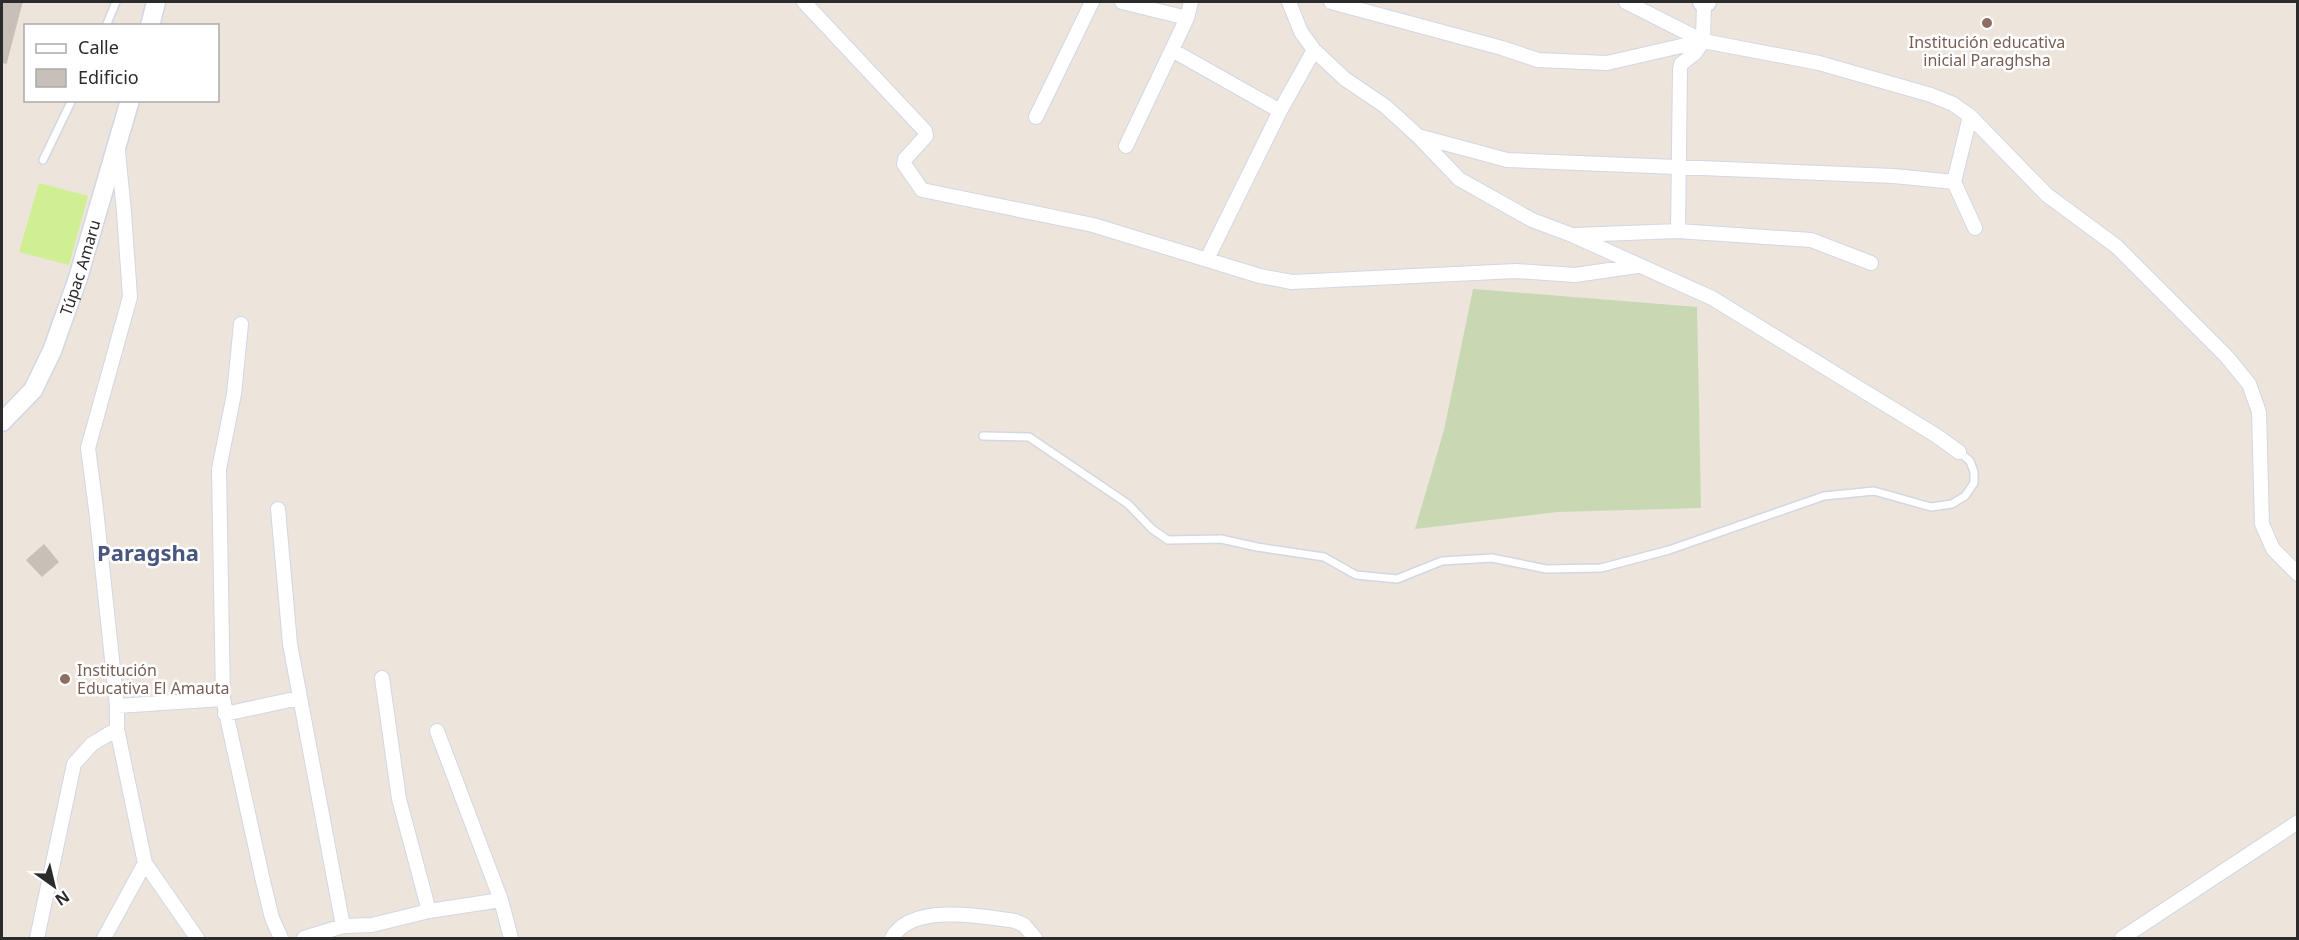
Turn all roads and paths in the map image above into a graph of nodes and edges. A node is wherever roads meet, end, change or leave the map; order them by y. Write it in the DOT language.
graph roads {
  1 [pos="116,2"];
  2 [pos="156,2"];
  3 [pos="804,2"];
  4 [pos="1092,2"];
  5 [pos="1122,2"];
  6 [pos="1191,2"];
  7 [pos="1289,2"];
  8 [pos="1331,2"];
  9 [pos="1626,2"];
  10 [pos="1704,2"];
  11 [pos="1187,18"];
  12 [pos="107,24"];
  13 [pos="150,24"];
  14 [pos="1703,41"];
  15 [pos="1172,50"];
  16 [pos="1314,50"];
  17 [pos="71,102"];
  18 [pos="129,102"];
  19 [pos="1280,111"];
  20 [pos="1970,116"];
  21 [pos="1036,117"];
  22 [pos="1418,136"];
  23 [pos="1126,146"];
  24 [pos="117,147"];
  25 [pos="43,160"];
  26 [pos="1680,167"];
  27 [pos="1954,182"];
  28 [pos="1975,228"];
  29 [pos="1678,231"];
  30 [pos="1572,235"];
  31 [pos="1207,259"];
  32 [pos="1871,263"];
  33 [pos="1637,266"];
  34 [pos="241,324"];
  35 [pos="2,422"];
  36 [pos="983,436"];
  37 [pos="1959,452"];
  38 [pos="278,509"];
  39 [pos="2298,574"];
  40 [pos="382,678"];
  41 [pos="299,698"];
  42 [pos="223,699"];
  43 [pos="117,706"];
  44 [pos="225,714"];
  45 [pos="117,729"];
  46 [pos="437,731"];
  47 [pos="2298,822"];
  48 [pos="145,863"];
  49 [pos="501,900"];
  50 [pos="429,911"];
  51 [pos="343,926"];
  52 [pos="37,939"];
  53 [pos="104,939"];
  54 [pos="197,939"];
  55 [pos="281,939"];
  56 [pos="304,939"];
  57 [pos="511,939"];
  58 [pos="892,939"];
  59 [pos="1035,939"];
  60 [pos="2122,939"];
  1 -- 12 [label="lane"];
  2 -- 13 [label="main road"];
  3 -- 31 [label="street"];
  4 -- 21 [label="street"];
  5 -- 11 [label="street"];
  6 -- 11 [label="street"];
  7 -- 16 [label="street"];
  8 -- 14 [label="street"];
  9 -- 14 [label="street"];
  10 -- 14 [label="street"];
  11 -- 15 [label="street"];
  14 -- 20 [label="street"];
  14 -- 26 [label="street"];
  15 -- 19 [label="street"];
  15 -- 23 [label="street"];
  16 -- 19 [label="street"];
  16 -- 22 [label="street"];
  17 -- 25 [label="lane"];
  18 -- 24 [label="main road, Túpac Amaru"];
  19 -- 31 [label="street"];
  20 -- 27 [label="street"];
  20 -- 39 [label="street"];
  22 -- 26 [label="street"];
  22 -- 30 [label="street"];
  24 -- 35 [label="main road, Túpac Amaru"];
  24 -- 43 [label="street"];
  26 -- 27 [label="street"];
  26 -- 29 [label="street"];
  27 -- 28 [label="street"];
  29 -- 30 [label="street"];
  29 -- 32 [label="street"];
  30 -- 33 [label="street"];
  31 -- 33 [label="street"];
  33 -- 37 [label="street"];
  34 -- 42 [label="street"];
  36 -- 37 [label="lane"];
  38 -- 41 [label="street"];
  40 -- 50 [label="street"];
  41 -- 44 [label="street"];
  41 -- 51 [label="street"];
  42 -- 43 [label="street"];
  42 -- 44 [label="street"];
  43 -- 45 [label="street"];
  44 -- 55 [label="street"];
  45 -- 48 [label="street"];
  45 -- 52 [label="street"];
  46 -- 49 [label="street"];
  47 -- 60 [label="street"];
  48 -- 53 [label="street"];
  48 -- 54 [label="street"];
  49 -- 50 [label="street"];
  49 -- 57 [label="street"];
  50 -- 51 [label="street"];
  51 -- 56 [label="street"];
  58 -- 59 [label="street"];
}
